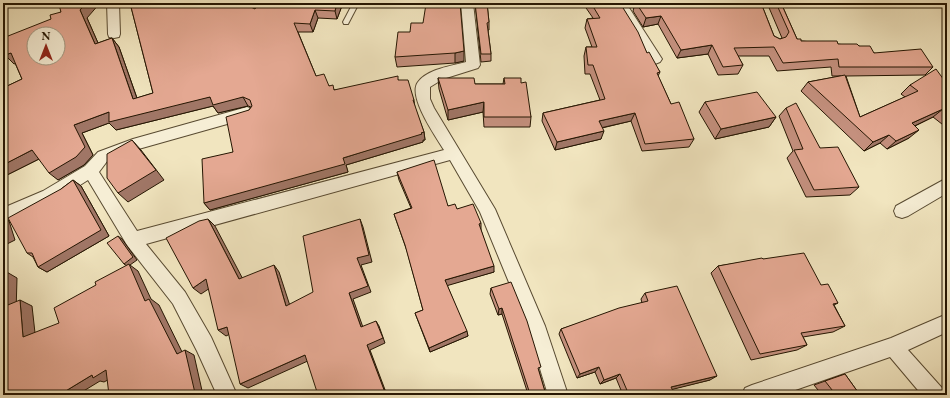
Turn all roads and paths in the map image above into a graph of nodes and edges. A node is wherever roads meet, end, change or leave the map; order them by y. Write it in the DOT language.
graph roads {
  1 [pos="113,3"];
  2 [pos="356,3"];
  3 [pos="467,3"];
  4 [pos="620,3"];
  5 [pos="346,22"];
  6 [pos="114,34"];
  7 [pos="655,59"];
  8 [pos="248,113"];
  9 [pos="454,153"];
  10 [pos="90,171"];
  11 [pos="947,185"];
  12 [pos="902,211"];
  13 [pos="3,215"];
  14 [pos="134,240"];
  15 [pos="947,323"];
  16 [pos="894,347"];
  17 [pos="227,395"];
  18 [pos="558,395"];
  19 [pos="752,395"];
  20 [pos="935,395"];
  1 -- 6 [label="street"];
  2 -- 5 [label="lane"];
  3 -- 9 [label="street"];
  4 -- 7 [label="street"];
  8 -- 10 [label="street"];
  9 -- 14 [label="street"];
  9 -- 18 [label="street"];
  10 -- 13 [label="street"];
  10 -- 14 [label="street"];
  11 -- 12 [label="street"];
  14 -- 17 [label="street"];
  15 -- 16 [label="street"];
  16 -- 19 [label="street"];
  16 -- 20 [label="street"];
}
